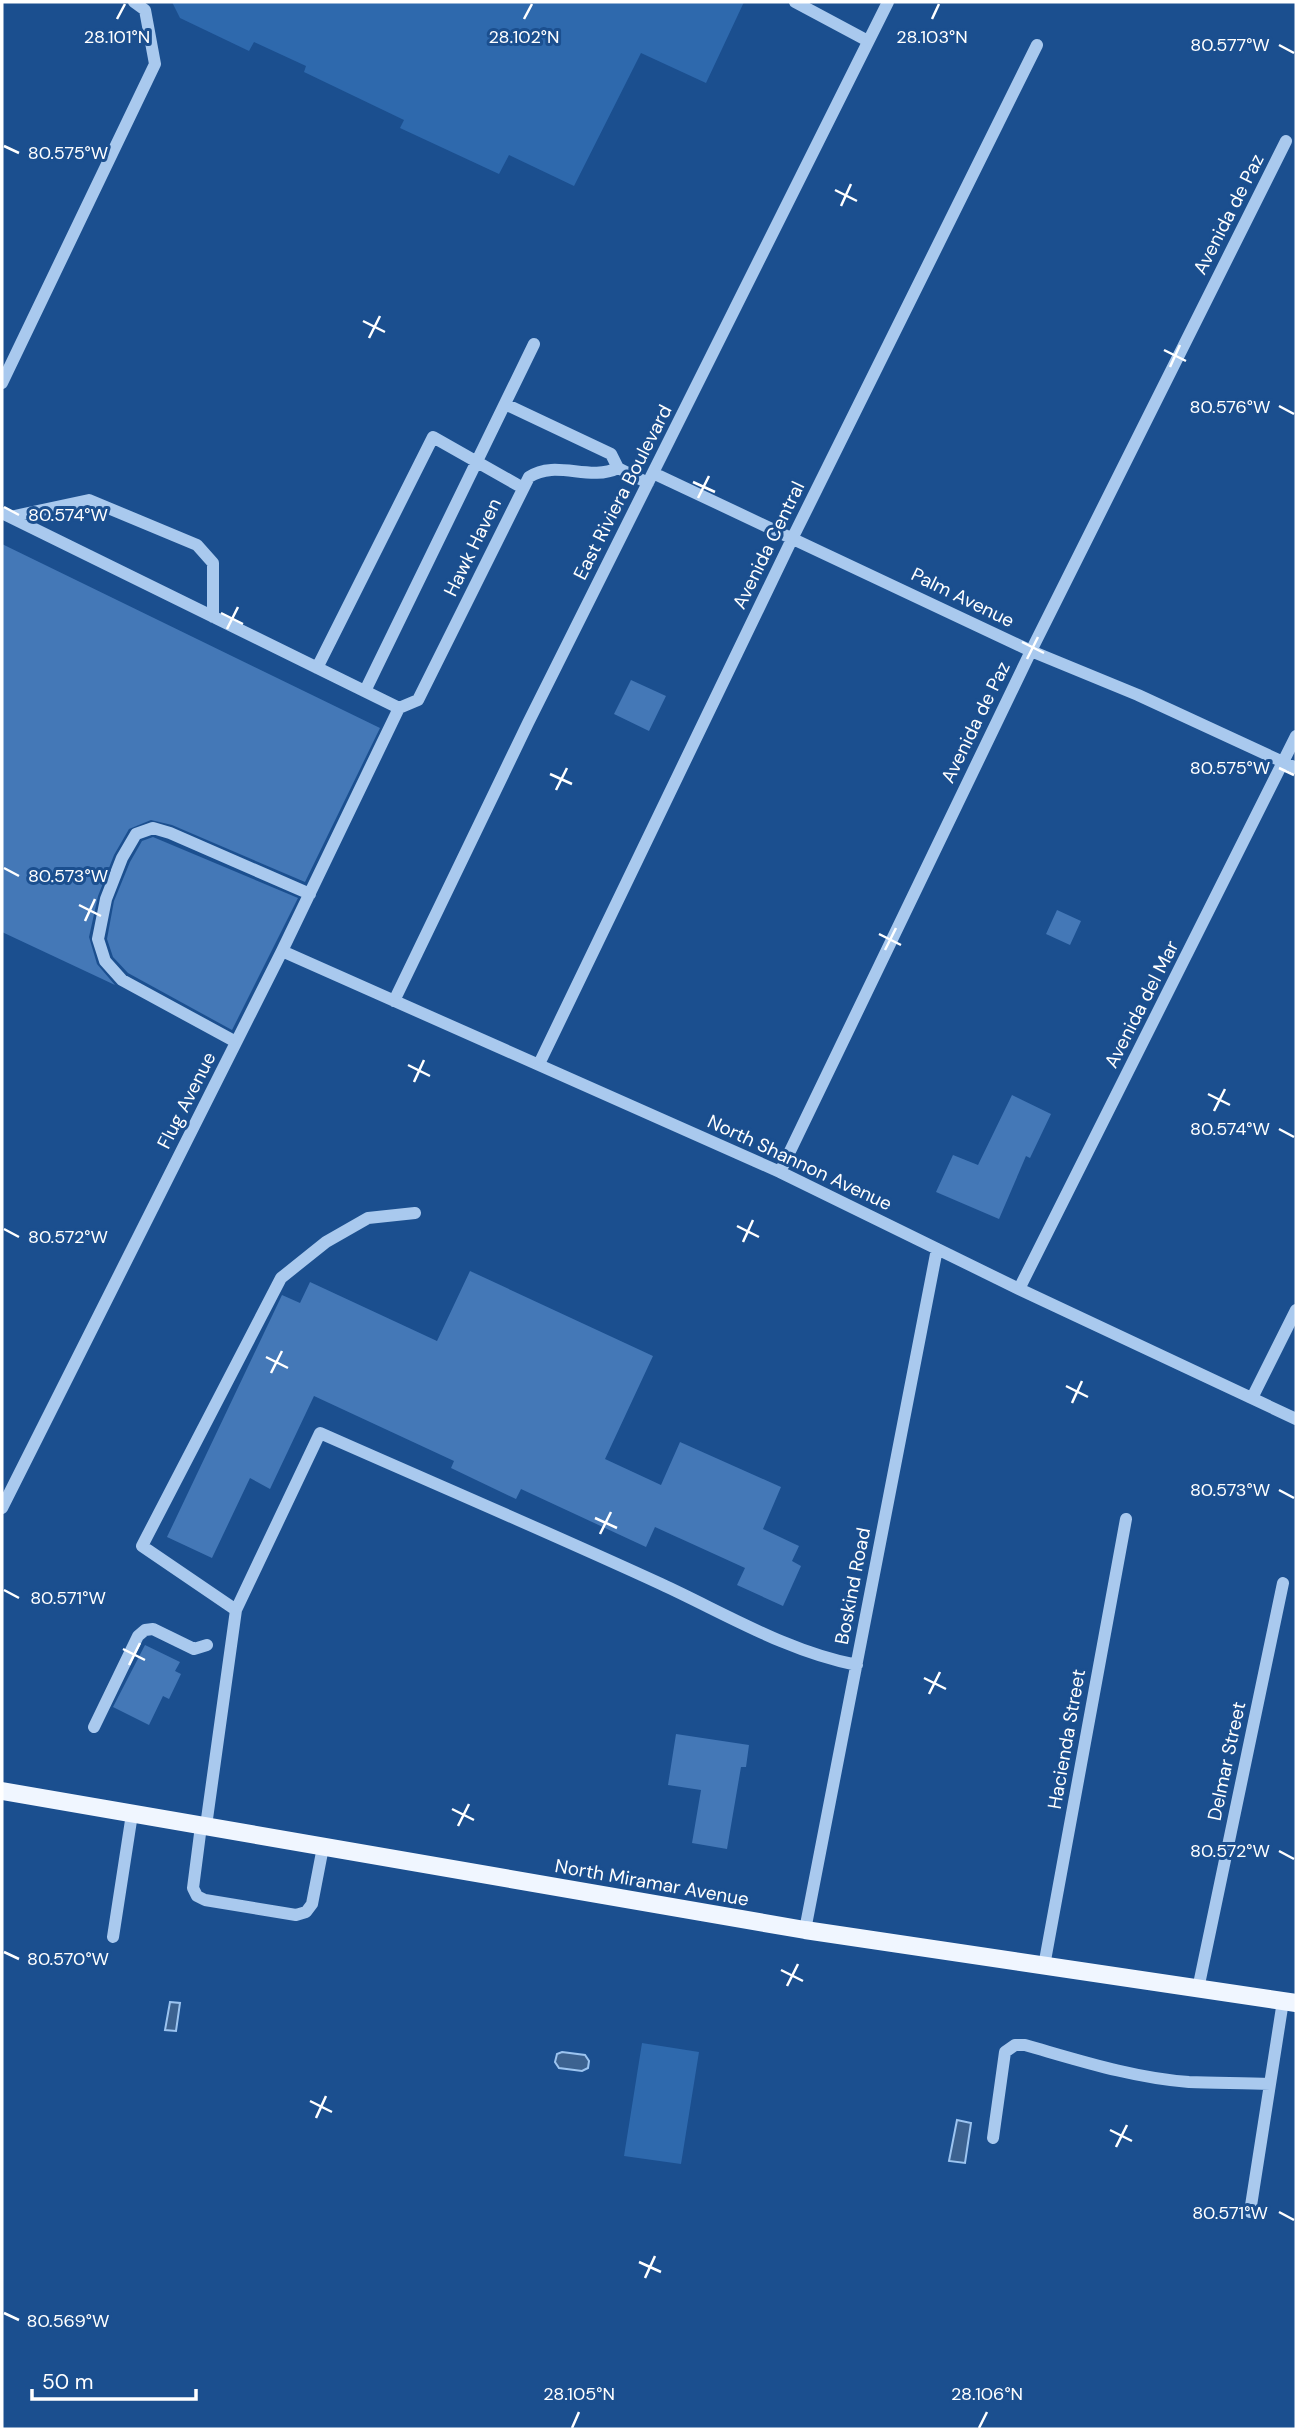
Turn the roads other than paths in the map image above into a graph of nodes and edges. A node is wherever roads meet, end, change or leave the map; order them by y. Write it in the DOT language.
graph roads {
  1 [pos="134,2"];
  2 [pos="795,2"];
  3 [pos="888,2"];
  4 [pos="868,41"];
  5 [pos="1037,45"];
  6 [pos="1286,141"];
  7 [pos="534,344"];
  8 [pos="2,383"];
  9 [pos="505,404"];
  10 [pos="477,463"];
  11 [pos="618,468"];
  12 [pos="651,478"];
  13 [pos="523,488"];
  14 [pos="6,515"];
  15 [pos="793,537"];
  16 [pos="213,617"];
  17 [pos="1031,651"];
  18 [pos="317,667"];
  19 [pos="365,691"];
  20 [pos="399,708"];
  21 [pos="1296,736"];
  22 [pos="1284,762"];
  23 [pos="1296,768"];
  24 [pos="310,894"];
  25 [pos="282,951"];
  26 [pos="394,1000"];
  27 [pos="236,1042"];
  28 [pos="539,1064"];
  29 [pos="780,1172"];
  30 [pos="415,1213"];
  31 [pos="937,1249"];
  32 [pos="1019,1289"];
  33 [pos="1296,1310"];
  34 [pos="1252,1398"];
  35 [pos="1296,1419"];
  36 [pos="2,1508"];
  37 [pos="1126,1519"];
  38 [pos="1283,1583"];
  39 [pos="236,1610"];
  40 [pos="206,1645"];
  41 [pos="857,1665"];
  42 [pos="94,1727"];
  43 [pos="2,1791"];
  44 [pos="132,1814"];
  45 [pos="203,1826"];
  46 [pos="323,1847"];
  47 [pos="805,1930"];
  48 [pos="113,1937"];
  49 [pos="1044,1966"];
  50 [pos="1198,1989"];
  51 [pos="1290,2002"];
  52 [pos="1270,2084"];
  53 [pos="993,2138"];
  54 [pos="1251,2212"];
  1 -- 8 [label="street"];
  2 -- 4 [label="street"];
  3 -- 4 [label="street, East Riviera Boulevard"];
  4 -- 12 [label="street, East Riviera Boulevard"];
  5 -- 15 [label="street, Avenida Central"];
  6 -- 17 [label="street, Avenida de Paz"];
  7 -- 9 [label="street"];
  9 -- 10 [label="street"];
  9 -- 11 [label="street"];
  10 -- 13 [label="street"];
  10 -- 18 [label="street"];
  10 -- 19 [label="street"];
  11 -- 12 [label="street"];
  11 -- 13 [label="street, Hawk Haven"];
  12 -- 15 [label="street, Palm Avenue"];
  12 -- 26 [label="street, East Riviera Boulevard"];
  13 -- 20 [label="street, Hawk Haven"];
  14 -- 16 [label="street"];
  14 -- 16 [label="street"];
  15 -- 17 [label="street, Palm Avenue"];
  15 -- 28 [label="street, Avenida Central"];
  16 -- 18 [label="street"];
  17 -- 22 [label="street, Palm Avenue"];
  17 -- 29 [label="street, Avenida de Paz"];
  18 -- 19 [label="street"];
  19 -- 20 [label="street"];
  20 -- 24 [label="street, Flug Avenue"];
  21 -- 22 [label="street, Avenida del Mar"];
  22 -- 23 [label="street, Palm Avenue"];
  22 -- 32 [label="street, Avenida del Mar"];
  24 -- 25 [label="street, Flug Avenue"];
  24 -- 27 [label="street"];
  25 -- 26 [label="street, North Shannon Avenue"];
  25 -- 27 [label="street, Flug Avenue"];
  26 -- 28 [label="street, North Shannon Avenue"];
  27 -- 36 [label="street, Flug Avenue"];
  28 -- 29 [label="street, North Shannon Avenue"];
  29 -- 31 [label="street, North Shannon Avenue"];
  30 -- 39 [label="street"];
  31 -- 32 [label="street, North Shannon Avenue"];
  31 -- 41 [label="street, Boskind Road"];
  32 -- 34 [label="street, North Shannon Avenue"];
  33 -- 34 [label="street"];
  34 -- 35 [label="street, North Shannon Avenue"];
  37 -- 49 [label="street, Hacienda Street"];
  38 -- 50 [label="street, Delmar Street"];
  39 -- 41 [label="street"];
  39 -- 45 [label="street"];
  40 -- 42 [label="street"];
  41 -- 47 [label="street, Boskind Road"];
  43 -- 44 [label="main road, North Miramar Avenue"];
  44 -- 45 [label="main road, North Miramar Avenue"];
  44 -- 48 [label="street"];
  45 -- 46 [label="main road, North Miramar Avenue"];
  45 -- 46 [label="street"];
  46 -- 47 [label="main road, North Miramar Avenue"];
  47 -- 49 [label="main road, North Miramar Avenue"];
  49 -- 50 [label="main road, North Miramar Avenue"];
  50 -- 51 [label="main road, North Miramar Avenue"];
  51 -- 52 [label="street"];
  52 -- 53 [label="street"];
  52 -- 54 [label="street"];
}
